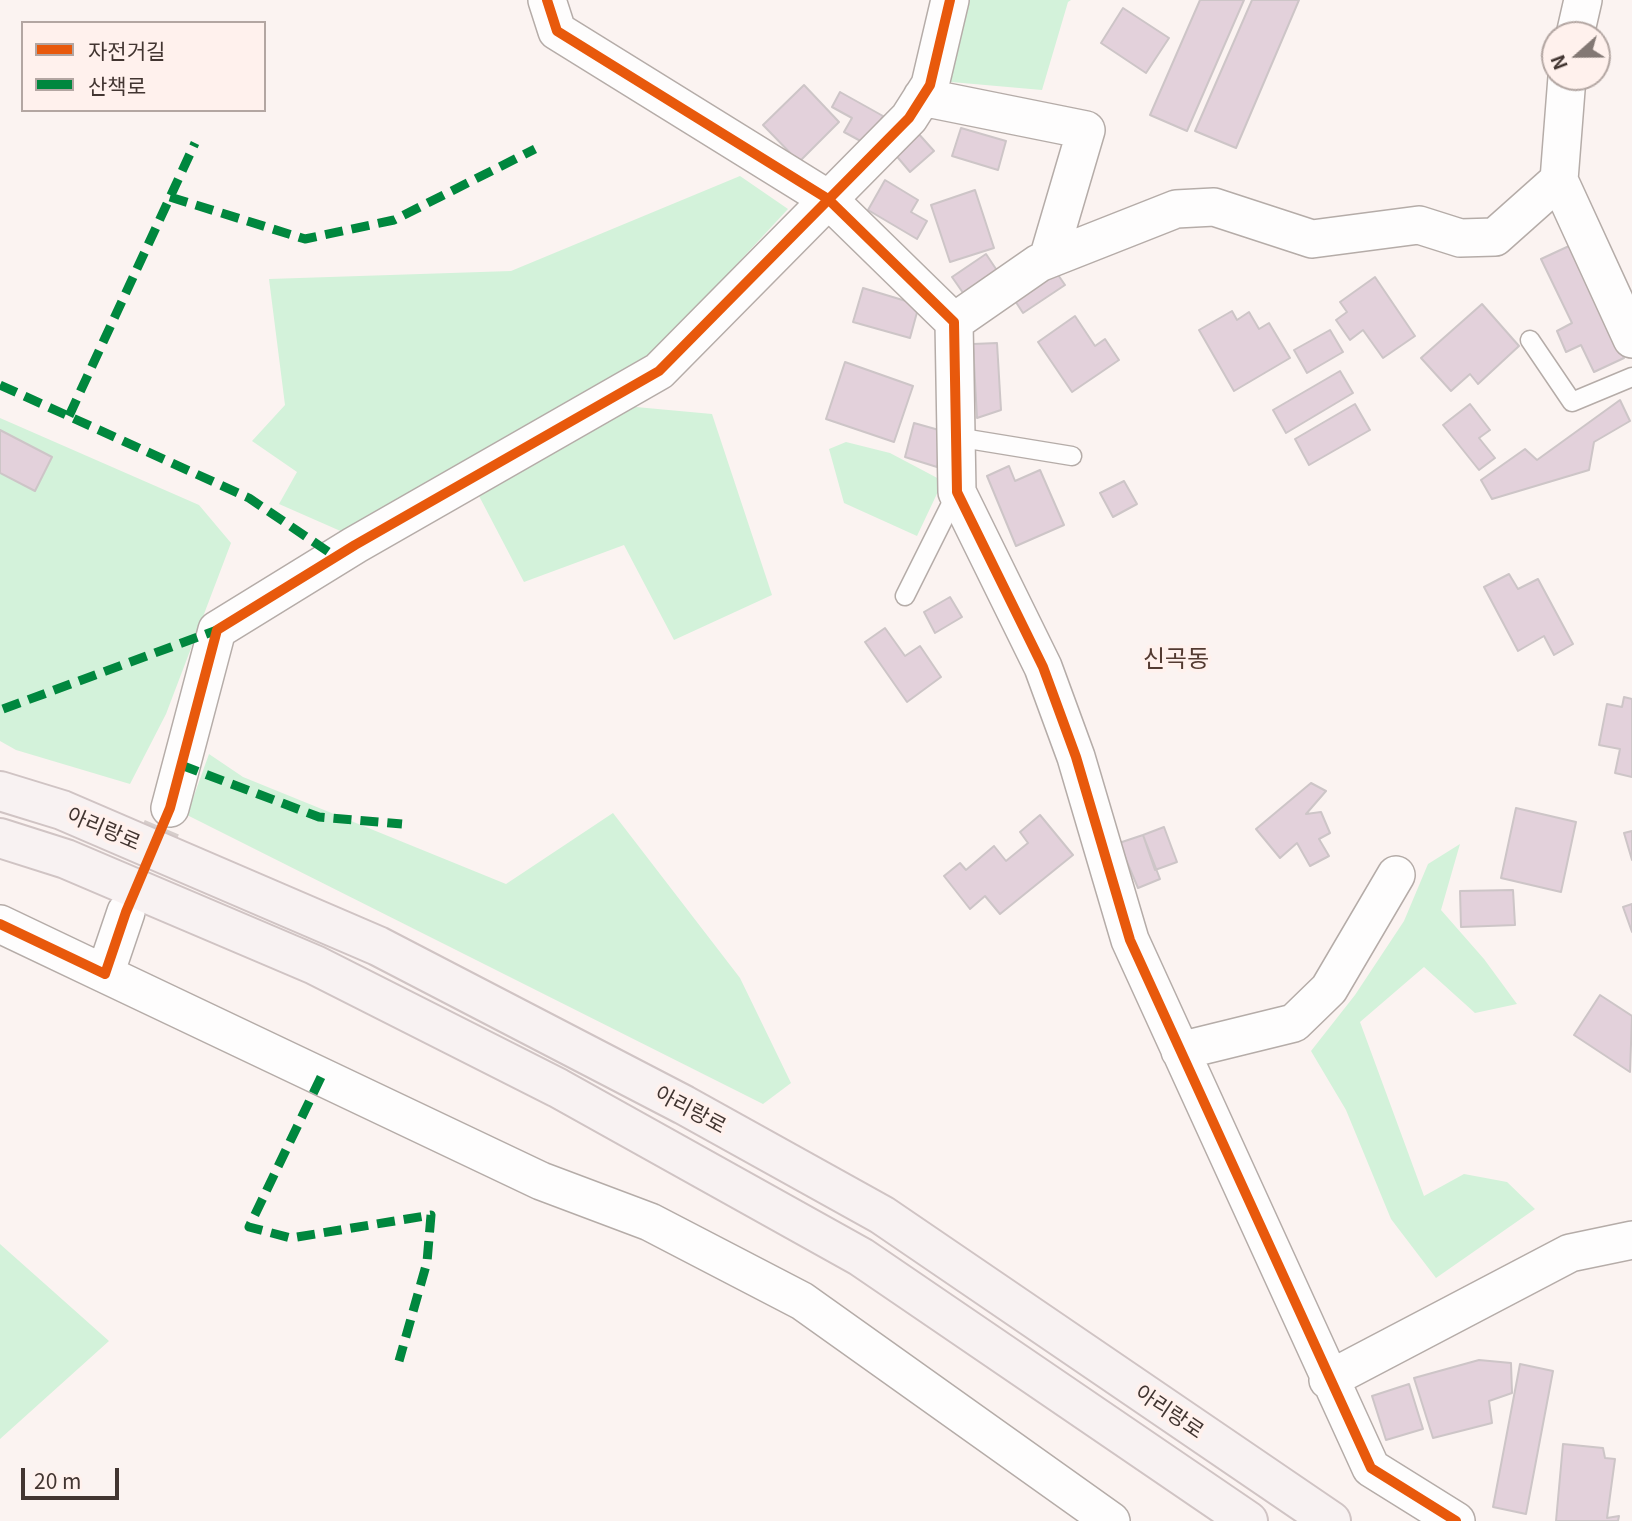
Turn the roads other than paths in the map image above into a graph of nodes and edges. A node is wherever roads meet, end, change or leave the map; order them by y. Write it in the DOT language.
graph roads {
  1 [pos="547,0"];
  2 [pos="950,0"];
  3 [pos="1583,0"];
  4 [pos="1578,21"];
  5 [pos="1566,91"];
  6 [pos="922,97"];
  7 [pos="1559,180"];
  8 [pos="828,199"];
  9 [pos="1048,258"];
  10 [pos="954,322"];
  11 [pos="1632,339"];
  12 [pos="1530,340"];
  13 [pos="1632,377"];
  14 [pos="956,437"];
  15 [pos="1072,456"];
  16 [pos="957,492"];
  17 [pos="905,596"];
  18 [pos="0,791"];
  19 [pos="170,808"];
  20 [pos="0,838"];
  21 [pos="1396,875"];
  22 [pos="126,912"];
  23 [pos="0,924"];
  24 [pos="105,974"];
  25 [pos="1180,1051"];
  26 [pos="1632,1240"];
  27 [pos="1328,1380"];
  28 [pos="1111,1521"];
  29 [pos="1248,1521"];
  30 [pos="1331,1521"];
  31 [pos="1457,1521"];
  1 -- 8 [label="street"];
  2 -- 6 [label="street"];
  3 -- 4 [label="street"];
  5 -- 7 [label="street"];
  6 -- 8 [label="street"];
  6 -- 9 [label="street"];
  7 -- 9 [label="street"];
  7 -- 11 [label="street"];
  8 -- 10 [label="street"];
  8 -- 19 [label="street"];
  9 -- 10 [label="street"];
  10 -- 14 [label="street"];
  12 -- 13 [label="lane"];
  14 -- 15 [label="lane"];
  14 -- 16 [label="street"];
  16 -- 17 [label="lane"];
  16 -- 25 [label="street"];
  18 -- 30 [label="highway, 아리랑로"];
  20 -- 29 [label="highway, 아리랑로"];
  21 -- 25 [label="street"];
  22 -- 24 [label="street"];
  23 -- 24 [label="street"];
  24 -- 28 [label="street"];
  25 -- 27 [label="street"];
  26 -- 27 [label="street"];
  27 -- 31 [label="street"];
}
